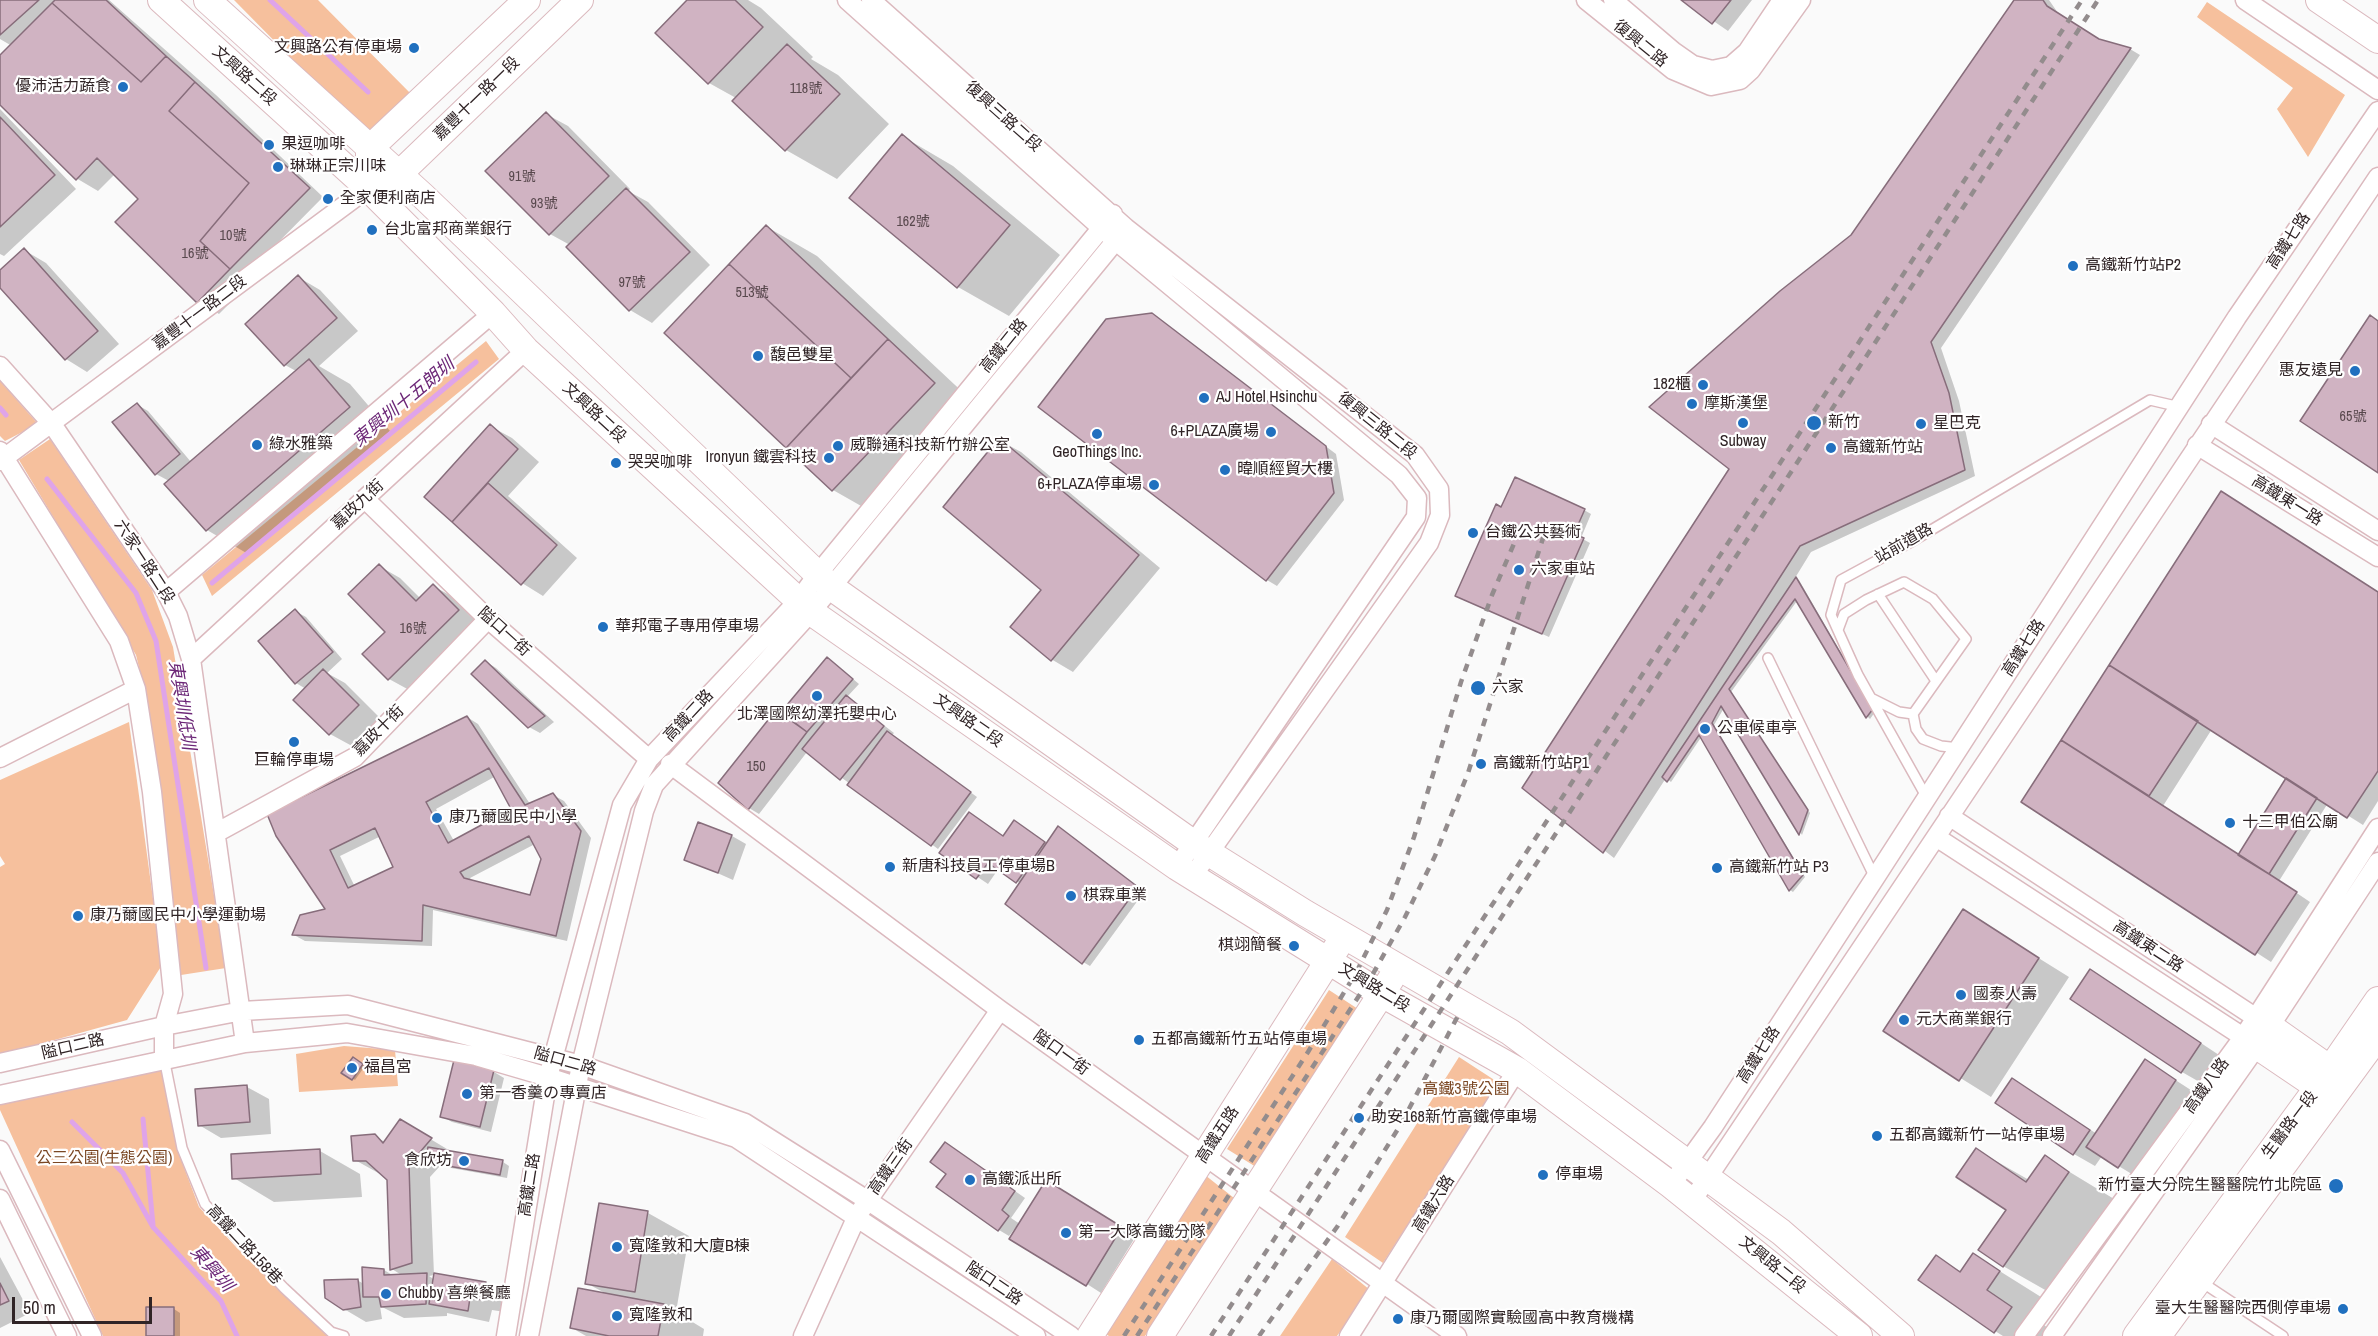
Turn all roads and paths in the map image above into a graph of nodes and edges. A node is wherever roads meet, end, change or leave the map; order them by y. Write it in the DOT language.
graph roads {
  1 [pos="161,0"];
  2 [pos="207,0"];
  3 [pos="527,0"];
  4 [pos="580,0"];
  5 [pos="847,0"];
  6 [pos="871,0"];
  7 [pos="1587,0"];
  8 [pos="1613,0"];
  9 [pos="1782,0"];
  10 [pos="1801,0"];
  11 [pos="2245,0"];
  12 [pos="2319,0"];
  13 [pos="2378,40"];
  14 [pos="2378,90"];
  15 [pos="2378,111"];
  16 [pos="369,149"];
  17 [pos="399,174"];
  18 [pos="2378,177"];
  19 [pos="368,188"];
  20 [pos="1108,221"];
  21 [pos="1121,235"];
  22 [pos="493,313"];
  23 [pos="526,350"];
  24 [pos="0,366"];
  25 [pos="2180,407"];
  26 [pos="52,424"];
  27 [pos="2211,424"];
  28 [pos="2197,445"];
  29 [pos="2,456"];
  30 [pos="365,498"];
  31 [pos="2378,531"];
  32 [pos="2378,557"];
  33 [pos="824,581"];
  34 [pos="166,591"];
  35 [pos="1878,594"];
  36 [pos="804,607"];
  37 [pos="488,619"];
  38 [pos="1838,630"];
  39 [pos="1768,658"];
  40 [pos="191,659"];
  41 [pos="1936,681"];
  42 [pos="136,689"];
  43 [pos="1871,698"];
  44 [pos="1913,714"];
  45 [pos="1959,748"];
  46 [pos="0,758"];
  47 [pos="649,759"];
  48 [pos="670,764"];
  49 [pos="1927,798"];
  50 [pos="1950,816"];
  51 [pos="2378,828"];
  52 [pos="216,833"];
  53 [pos="1936,837"];
  54 [pos="1201,848"];
  55 [pos="2378,862"];
  56 [pos="1185,872"];
  57 [pos="1875,878"];
  58 [pos="1345,933"];
  59 [pos="1329,961"];
  60 [pos="1400,967"];
  61 [pos="1380,993"];
  62 [pos="2378,1000"];
  63 [pos="1000,1010"];
  64 [pos="242,1011"];
  65 [pos="164,1026"];
  66 [pos="2256,1031"];
  67 [pos="2378,1036"];
  68 [pos="245,1043"];
  69 [pos="164,1058"];
  70 [pos="553,1058"];
  71 [pos="0,1063"];
  72 [pos="581,1065"];
  73 [pos="1517,1070"];
  74 [pos="548,1077"];
  75 [pos="2332,1083"];
  76 [pos="577,1086"];
  77 [pos="0,1095"];
  78 [pos="0,1150"];
  79 [pos="1205,1156"];
  80 [pos="1687,1162"];
  81 [pos="1708,1178"];
  82 [pos="1671,1185"];
  83 [pos="1253,1188"];
  84 [pos="0,1199"];
  85 [pos="867,1200"];
  86 [pos="1692,1201"];
  87 [pos="857,1216"];
  88 [pos="2191,1275"];
  89 [pos="1383,1285"];
  90 [pos="67,1336"];
  91 [pos="92,1336"];
  92 [pos="344,1336"];
  93 [pos="506,1336"];
  94 [pos="529,1336"];
  95 [pos="803,1336"];
  96 [pos="1036,1336"];
  97 [pos="1071,1336"];
  98 [pos="1090,1336"];
  99 [pos="1160,1336"];
  100 [pos="1349,1336"];
  101 [pos="1457,1336"];
  102 [pos="1859,1336"];
  103 [pos="1901,1336"];
  104 [pos="2024,1336"];
  105 [pos="2052,1336"];
  106 [pos="2136,1336"];
  107 [pos="2158,1336"];
  108 [pos="2283,1336"];
  1 -- 19 [label="street, 文興路二段"];
  2 -- 16 [label="street, 文興路二段"];
  3 -- 16 [label="street"];
  4 -- 17 [label="street, 嘉豐十一路一段"];
  5 -- 20 [label="street, 復興三路二段"];
  6 -- 20 [label="street, 復興三路二段"];
  7 -- 10 [label="street, 復興二路"];
  8 -- 9 [label="street, 復興二路"];
  11 -- 14 [label="street"];
  12 -- 13 [label="street"];
  15 -- 25 [label="street, 高鐵七路"];
  16 -- 17 [label="street, 文興路二段"];
  16 -- 19 [label="street"];
  17 -- 19 [label="street, 嘉豐十一路一段"];
  17 -- 33 [label="street, 文興路二段"];
  18 -- 27 [label="street, 高鐵七路"];
  19 -- 22 [label="street, 文興路二段"];
  19 -- 26 [label="street, 嘉豐十一路二段"];
  20 -- 21 [label="street, 復興三路二段"];
  20 -- 33 [label="street, 高鐵二路"];
  21 -- 33 [label="street, 高鐵二路"];
  21 -- 54 [label="street, 復興三路二段"];
  21 -- 54 [label="street, 復興三路二段"];
  22 -- 23 [label="street, 文興路二段"];
  22 -- 34 [label="street"];
  23 -- 30 [label="street, 嘉政九街"];
  23 -- 36 [label="street, 文興路二段"];
  24 -- 26 [label="street, 六家一路二段"];
  25 -- 38 [label="lane, 站前道路"];
  25 -- 45 [label="street, 高鐵七路"];
  26 -- 29 [label="street, 嘉豐十一路二段"];
  26 -- 34 [label="street, 六家一路二段"];
  27 -- 28 [label="street, 高鐵七路"];
  27 -- 31 [label="street, 高鐵東一路"];
  28 -- 32 [label="street, 高鐵東一路"];
  28 -- 50 [label="street, 高鐵七路"];
  29 -- 42 [label="street"];
  30 -- 37 [label="street, 隘口一街"];
  30 -- 40 [label="street, 嘉政九街"];
  33 -- 36 [label="street, 高鐵二路"];
  33 -- 54 [label="street, 文興路二段"];
  34 -- 40 [label="street, 六家一路二段"];
  35 -- 38 [label="lane"];
  35 -- 41 [label="lane"];
  35 -- 41 [label="lane"];
  36 -- 47 [label="street, 高鐵二路"];
  36 -- 48 [label="street, 高鐵二路"];
  36 -- 56 [label="street, 文興路二段"];
  37 -- 47 [label="street, 隘口一街"];
  37 -- 52 [label="street, 嘉政十街"];
  38 -- 43 [label="lane, 站前道路"];
  39 -- 57 [label="lane"];
  40 -- 52 [label="street, 六家一路二段"];
  41 -- 44 [label="lane"];
  42 -- 46 [label="street"];
  42 -- 65 [label="street"];
  43 -- 44 [label="lane"];
  43 -- 49 [label="lane, 站前道路"];
  44 -- 45 [label="lane"];
  45 -- 49 [label="street, 高鐵七路"];
  47 -- 70 [label="street, 高鐵二路"];
  48 -- 63 [label="street, 隘口一街"];
  48 -- 72 [label="street, 高鐵二路"];
  49 -- 57 [label="street, 高鐵七路"];
  50 -- 53 [label="street, 高鐵七路"];
  50 -- 66 [label="street, 高鐵東二路"];
  51 -- 66 [label="street, 高鐵八路"];
  52 -- 64 [label="street, 六家一路二段"];
  53 -- 66 [label="street, 高鐵東二路"];
  53 -- 81 [label="street, 高鐵七路"];
  54 -- 56 [label="street, 復興三路二段"];
  54 -- 58 [label="street, 文興路二段"];
  55 -- 66 [label="street, 高鐵八路"];
  56 -- 59 [label="street, 文興路二段"];
  57 -- 80 [label="street, 高鐵七路"];
  58 -- 59 [label="street, 高鐵五路"];
  58 -- 60 [label="street, 文興路二段"];
  59 -- 61 [label="street, 文興路二段"];
  59 -- 79 [label="street, 高鐵五路"];
  60 -- 61 [label="street"];
  60 -- 80 [label="street, 文興路二段"];
  61 -- 73 [label="street, 文興路二段"];
  61 -- 83 [label="street"];
  62 -- 75 [label="street, 生醫路一段"];
  63 -- 79 [label="street, 隘口一街"];
  63 -- 85 [label="street, 高鐵三街"];
  64 -- 65 [label="street, 隘口二路"];
  64 -- 68 [label="street, 六家一路二段"];
  64 -- 70 [label="street, 隘口二路"];
  65 -- 69 [label="street"];
  65 -- 71 [label="street, 隘口二路"];
  66 -- 75 [label="street, 高鐵東二路"];
  66 -- 104 [label="street, 高鐵八路"];
  66 -- 105 [label="street, 高鐵八路"];
  67 -- 75 [label="street, 生醫路一段"];
  68 -- 69 [label="street, 隘口二路"];
  68 -- 74 [label="street, 隘口二路"];
  69 -- 77 [label="street, 隘口二路"];
  69 -- 92 [label="lane, 高鐵二路158巷"];
  70 -- 72 [label="street, 隘口二路"];
  70 -- 74 [label="street, 高鐵二路"];
  72 -- 76 [label="street, 高鐵二路"];
  72 -- 85 [label="street, 隘口二路"];
  73 -- 82 [label="street, 文興路二段"];
  73 -- 89 [label="street, 高鐵六路"];
  74 -- 76 [label="street, 隘口二路"];
  74 -- 93 [label="street, 高鐵二路"];
  75 -- 88 [label="street, 生醫路一段"];
  76 -- 87 [label="street, 隘口二路"];
  76 -- 94 [label="street, 高鐵二路"];
  78 -- 91 [label="street"];
  79 -- 83 [label="street, 隘口一街"];
  79 -- 98 [label="street, 高鐵五路"];
  80 -- 81 [label="street, 文興路二段"];
  80 -- 82 [label="street, 高鐵七路"];
  81 -- 86 [label="street, 高鐵七路"];
  81 -- 103 [label="street, 文興路二段"];
  82 -- 86 [label="street, 文興路二段"];
  83 -- 89 [label="street, 隘口一街"];
  83 -- 99 [label="street"];
  84 -- 90 [label="street"];
  85 -- 87 [label="street, 高鐵三街"];
  85 -- 97 [label="street, 隘口二路"];
  86 -- 102 [label="street, 文興路二段"];
  87 -- 95 [label="street, 高鐵三街"];
  87 -- 96 [label="street, 隘口二路"];
  88 -- 106 [label="street, 生醫路一段"];
  88 -- 107 [label="street, 生醫路一段"];
  88 -- 108 [label="lane"];
  89 -- 100 [label="street, 高鐵六路"];
  89 -- 101 [label="street, 隘口一街"];
}
